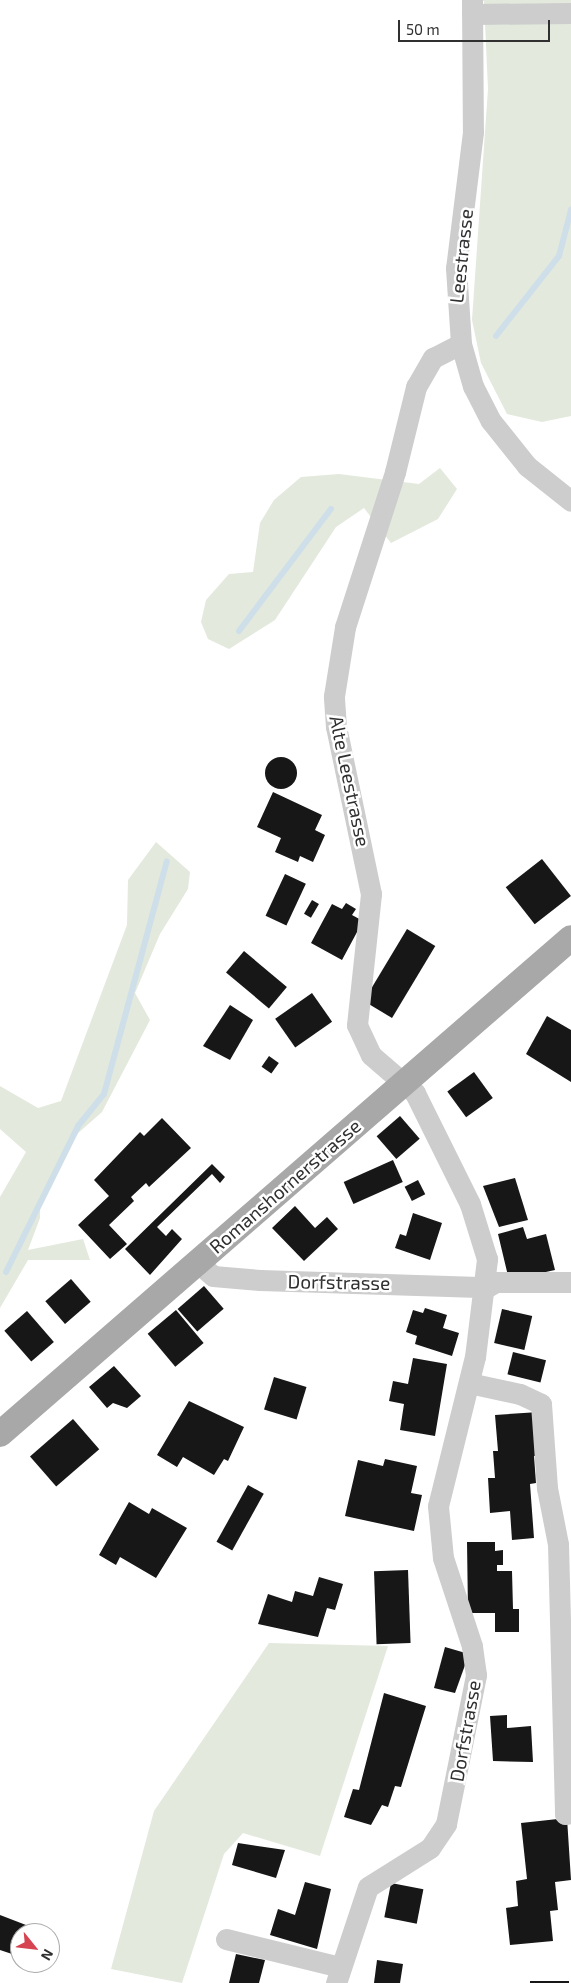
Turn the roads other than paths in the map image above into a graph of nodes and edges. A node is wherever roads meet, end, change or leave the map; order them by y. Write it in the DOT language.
graph roads {
  1 [pos="472,7"];
  2 [pos="571,13"];
  3 [pos="461,344"];
  4 [pos="571,501"];
  5 [pos="571,938"];
  6 [pos="403,1082"];
  7 [pos="197,1262"];
  8 [pos="571,1282"];
  9 [pos="487,1287"];
  10 [pos="469,1383"];
  11 [pos="0,1434"];
  12 [pos="568,1814"];
  13 [pos="226,1939"];
  14 [pos="338,1975"];
  1 -- 2 [label="street"];
  1 -- 3 [label="street, Leestrasse"];
  3 -- 4 [label="street, Leestrasse"];
  3 -- 6 [label="street, Alte Leestrasse"];
  5 -- 6 [label="main road, Romanshornerstrasse"];
  6 -- 7 [label="main road, Romanshornerstrasse"];
  6 -- 9 [label="street, Dorfstrasse"];
  7 -- 9 [label="street, Dorfstrasse"];
  7 -- 11 [label="main road, Romanshornerstrasse"];
  8 -- 9 [label="street"];
  9 -- 10 [label="street, Dorfstrasse"];
  10 -- 12 [label="street"];
  10 -- 14 [label="street, Dorfstrasse"];
  13 -- 14 [label="street"];
}
